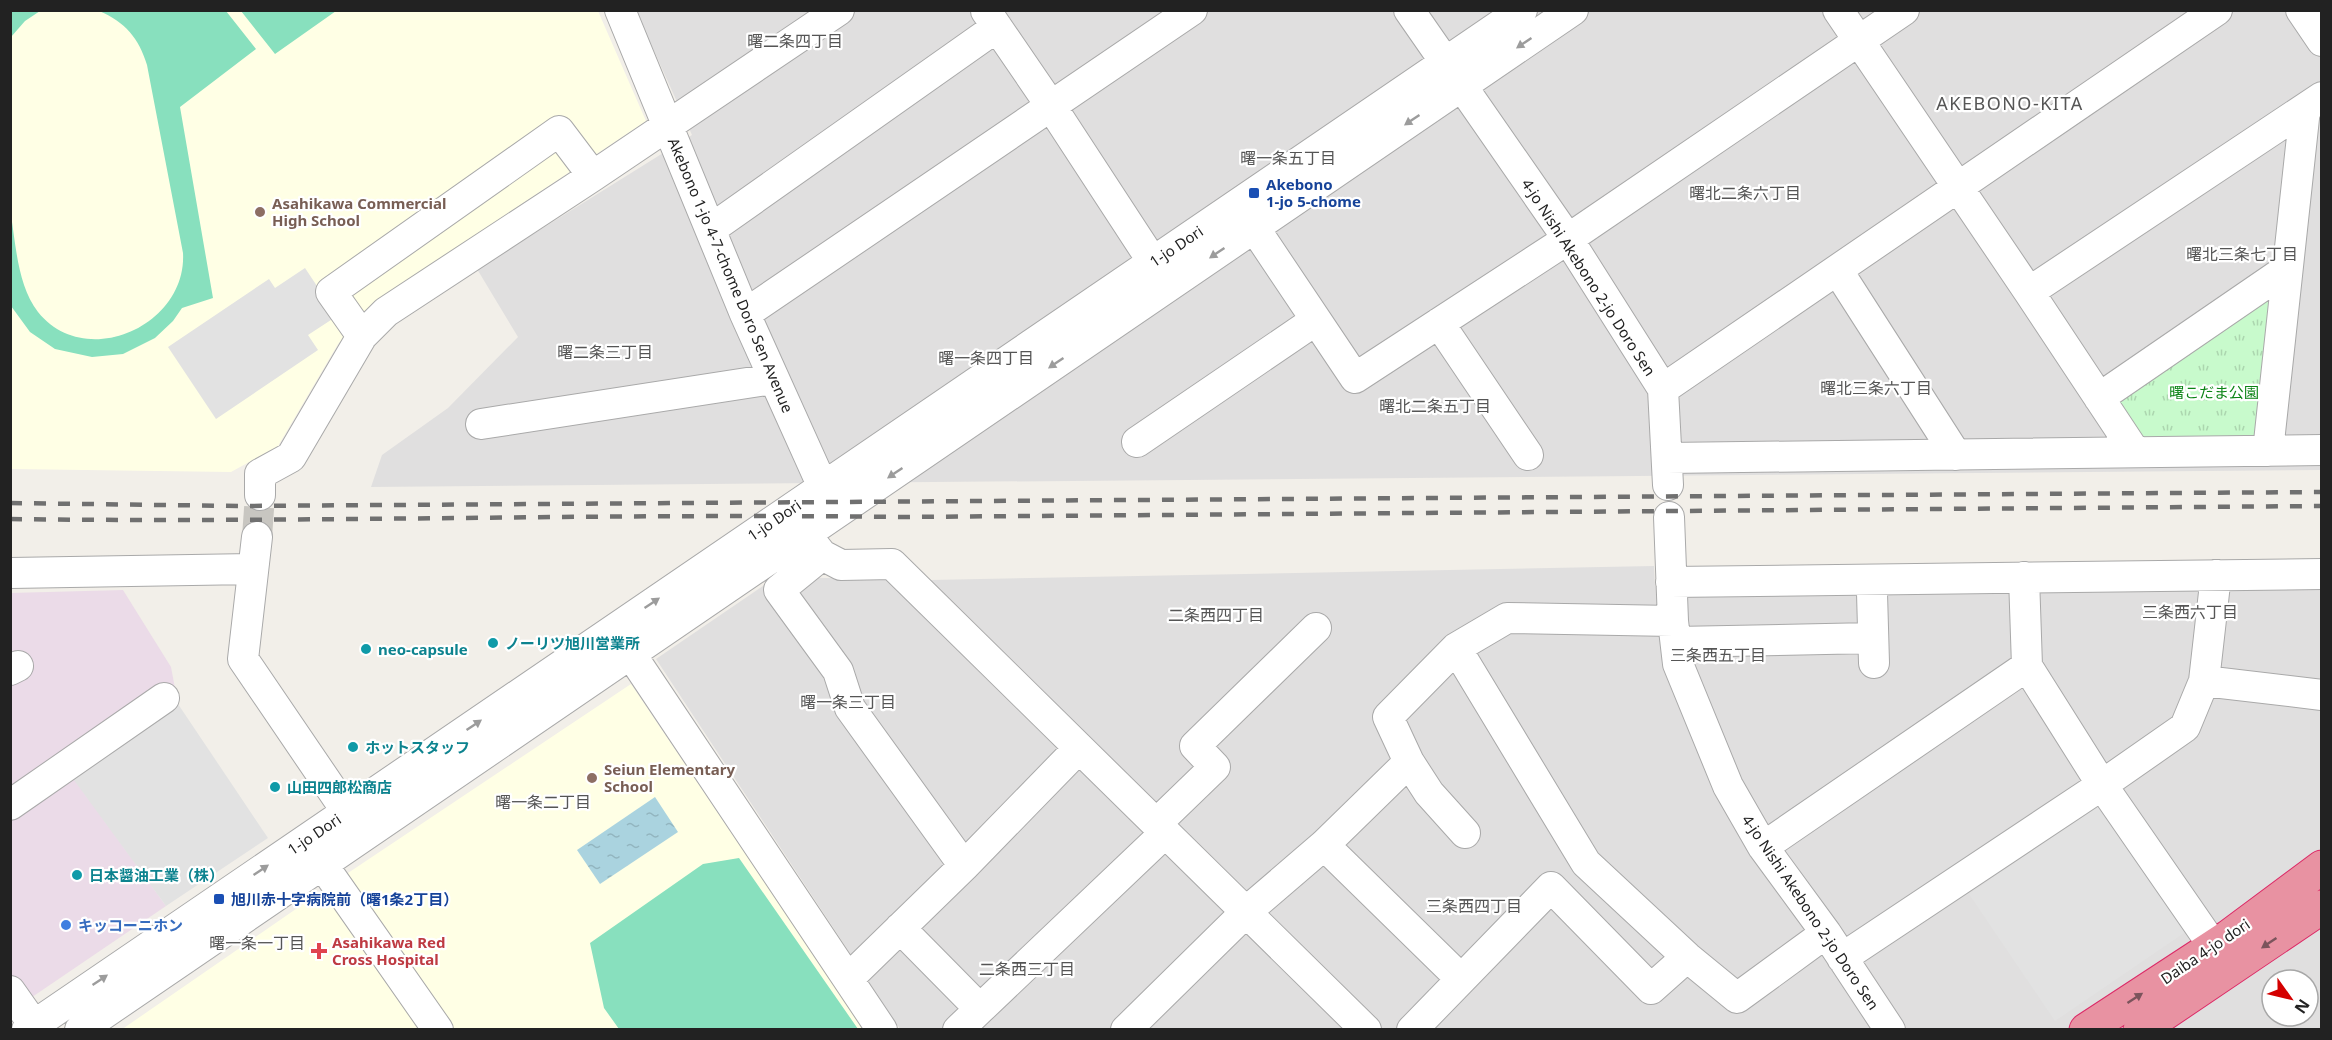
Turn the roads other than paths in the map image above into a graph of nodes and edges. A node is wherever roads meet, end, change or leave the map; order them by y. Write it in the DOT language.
graph roads {
  1 [pos="620,10"];
  2 [pos="839,10"];
  3 [pos="1192,10"];
  4 [pos="1409,10"];
  5 [pos="1522,10"];
  6 [pos="1573,10"];
  7 [pos="1838,10"];
  8 [pos="1904,10"];
  9 [pos="2217,10"];
  10 [pos="2301,10"];
  11 [pos="991,19"];
  12 [pos="1858,41"];
  13 [pos="2322,41"];
  14 [pos="1452,75"];
  15 [pos="2313,103"];
  16 [pos="1051,106"];
  17 [pos="669,125"];
  18 [pos="594,176"];
  19 [pos="1957,187"];
  20 [pos="1246,215"];
  21 [pos="711,229"];
  22 [pos="1568,239"];
  23 [pos="2287,269"];
  24 [pos="1838,272"];
  25 [pos="1160,274"];
  26 [pos="2029,292"];
  27 [pos="745,314"];
  28 [pos="1316,320"];
  29 [pos="1439,323"];
  30 [pos="362,336"];
  31 [pos="773,379"];
  32 [pos="1663,389"];
  33 [pos="2099,398"];
  34 [pos="481,424"];
  35 [pos="1137,442"];
  36 [pos="2322,450"];
  37 [pos="2268,451"];
  38 [pos="2135,452"];
  39 [pos="1528,455"];
  40 [pos="1956,455"];
  41 [pos="821,488"];
  42 [pos="260,495"];
  43 [pos="833,515"];
  44 [pos="1670,517"];
  45 [pos="805,533"];
  46 [pos="257,537"];
  47 [pos="252,569"];
  48 [pos="10,573"];
  49 [pos="2322,574"];
  50 [pos="2216,575"];
  51 [pos="2024,577"];
  52 [pos="1671,582"];
  53 [pos="1872,593"];
  54 [pos="1316,628"];
  55 [pos="1674,632"];
  56 [pos="623,641"];
  57 [pos="1456,648"];
  58 [pos="2027,666"];
  59 [pos="2204,681"];
  60 [pos="2322,694"];
  61 [pos="164,698"];
  62 [pos="1079,748"];
  63 [pos="1409,762"];
  64 [pos="2102,785"];
  65 [pos="10,805"];
  66 [pos="347,811"];
  67 [pos="1161,828"];
  68 [pos="1465,833"];
  69 [pos="364,836"];
  70 [pos="1324,845"];
  71 [pos="1763,847"];
  72 [pos="322,864"];
  73 [pos="964,866"];
  74 [pos="2322,867"];
  75 [pos="2322,886"];
  76 [pos="2322,908"];
  77 [pos="1246,912"];
  78 [pos="900,928"];
  79 [pos="1826,933"];
  80 [pos="2221,942"];
  81 [pos="1687,957"];
  82 [pos="1842,958"];
  83 [pos="849,978"];
  84 [pos="1461,979"];
  85 [pos="10,991"];
  86 [pos="980,1009"];
  87 [pos="44,1024"];
  88 [pos="80,1029"];
  89 [pos="438,1029"];
  90 [pos="882,1029"];
  91 [pos="958,1029"];
  92 [pos="1126,1029"];
  93 [pos="1366,1029"];
  94 [pos="1412,1029"];
  95 [pos="1890,1029"];
  96 [pos="2086,1029"];
  97 [pos="2140,1029"];
  1 -- 17 [label="street"];
  2 -- 17 [label="street, Akebono 1-jo 4-7-chome Doro Sen Avenue"];
  3 -- 16 [label="street"];
  4 -- 14 [label="street, 4-jo Nishi Akebono 2-jo Doro Sen"];
  5 -- 14 [label="street, 1-jo Dori"];
  6 -- 14 [label="street, 1-jo Dori, one-way"];
  7 -- 12 [label="street"];
  8 -- 12 [label="street"];
  9 -- 19 [label="street"];
  10 -- 13 [label="street"];
  11 -- 16 [label="street"];
  11 -- 21 [label="street"];
  12 -- 19 [label="street"];
  12 -- 22 [label="street"];
  14 -- 20 [label="street, 1-jo Dori"];
  14 -- 22 [label="street, 4-jo Nishi Akebono 2-jo Doro Sen"];
  15 -- 23 [label="street"];
  15 -- 26 [label="street"];
  16 -- 25 [label="street"];
  16 -- 27 [label="street"];
  17 -- 18 [label="street"];
  17 -- 21 [label="street, Akebono 1-jo 4-7-chome Doro Sen Avenue"];
  18 -- 30 [label="street"];
  18 -- 30 [label="street"];
  19 -- 24 [label="street"];
  19 -- 26 [label="street"];
  20 -- 25 [label="street, 1-jo Dori"];
  20 -- 28 [label="street"];
  21 -- 27 [label="street, Akebono 1-jo 4-7-chome Doro Sen Avenue"];
  22 -- 29 [label="street"];
  22 -- 32 [label="street, 4-jo Nishi Akebono 2-jo Doro Sen"];
  23 -- 33 [label="street"];
  23 -- 37 [label="street"];
  24 -- 32 [label="street"];
  24 -- 40 [label="street"];
  25 -- 41 [label="street, 1-jo Dori"];
  25 -- 43 [label="street, 1-jo Dori, one-way"];
  26 -- 33 [label="street"];
  27 -- 31 [label="street, Akebono 1-jo 4-7-chome Doro Sen Avenue"];
  28 -- 29 [label="street"];
  28 -- 35 [label="street"];
  29 -- 39 [label="street"];
  30 -- 42 [label="street"];
  31 -- 34 [label="street"];
  31 -- 41 [label="street, Akebono 1-jo 4-7-chome Doro Sen Avenue"];
  32 -- 40 [label="street, 4-jo Nishi Akebono 2-jo Doro Sen"];
  33 -- 38 [label="street"];
  36 -- 37 [label="street"];
  37 -- 38 [label="street"];
  38 -- 40 [label="street"];
  41 -- 43 [label="street, Akebono 1-jo 4-7-chome Doro Sen Avenue"];
  41 -- 45 [label="street, 1-jo Dori"];
  43 -- 45 [label="street, 1-jo Dori"];
  44 -- 52 [label="street, 4-jo Nishi Akebono 2-jo Doro Sen"];
  45 -- 56 [label="street, 1-jo Dori"];
  45 -- 62 [label="street"];
  45 -- 73 [label="street"];
  46 -- 47 [label="street"];
  47 -- 48 [label="street"];
  47 -- 66 [label="street"];
  49 -- 50 [label="street"];
  50 -- 51 [label="street"];
  50 -- 59 [label="street"];
  51 -- 52 [label="street"];
  51 -- 58 [label="street"];
  52 -- 55 [label="street, 4-jo Nishi Akebono 2-jo Doro Sen"];
  53 -- 55 [label="street"];
  54 -- 67 [label="street"];
  55 -- 57 [label="street"];
  55 -- 71 [label="street, 4-jo Nishi Akebono 2-jo Doro Sen"];
  66 -- 56 [label="street, 1-jo Dori, one-way"];
  56 -- 69 [label="street, 1-jo Dori"];
  56 -- 83 [label="street"];
  57 -- 63 [label="street"];
  57 -- 81 [label="street"];
  58 -- 64 [label="street"];
  58 -- 71 [label="street"];
  59 -- 60 [label="street"];
  59 -- 64 [label="street"];
  61 -- 65 [label="street"];
  62 -- 67 [label="street"];
  62 -- 73 [label="street"];
  63 -- 68 [label="street"];
  63 -- 70 [label="street"];
  64 -- 80 [label="street"];
  64 -- 82 [label="street"];
  66 -- 69 [label="street"];
  87 -- 66 [label="street, 1-jo Dori, one-way"];
  67 -- 77 [label="street"];
  67 -- 86 [label="street"];
  69 -- 72 [label="street, 1-jo Dori"];
  70 -- 77 [label="street"];
  70 -- 84 [label="street"];
  71 -- 79 [label="street, 4-jo Nishi Akebono 2-jo Doro Sen"];
  72 -- 88 [label="street, 1-jo Dori"];
  72 -- 89 [label="street"];
  73 -- 78 [label="street"];
  74 -- 80 [label="highway, Daiba 4-jo dori"];
  75 -- 80 [label="highway"];
  76 -- 97 [label="highway, Daiba 4-jo dori, one-way"];
  77 -- 92 [label="street"];
  77 -- 93 [label="street"];
  78 -- 83 [label="street"];
  78 -- 86 [label="street"];
  79 -- 81 [label="street"];
  79 -- 82 [label="street, 4-jo Nishi Akebono 2-jo Doro Sen"];
  96 -- 80 [label="highway, Daiba 4-jo dori, one-way"];
  81 -- 84 [label="street"];
  82 -- 95 [label="street, 4-jo Nishi Akebono 2-jo Doro Sen"];
  83 -- 90 [label="street"];
  84 -- 94 [label="street"];
  85 -- 87 [label="street"];
  86 -- 91 [label="street"];
}
